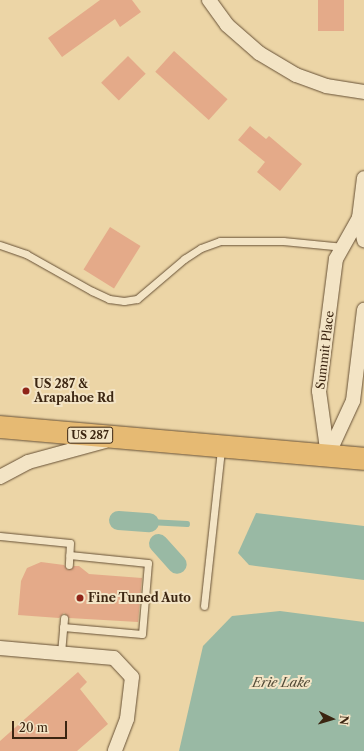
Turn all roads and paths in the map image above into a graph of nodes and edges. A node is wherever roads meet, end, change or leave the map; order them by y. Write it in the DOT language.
graph roads {
  1 [pos="209,0"];
  2 [pos="364,92"];
  3 [pos="364,178"];
  4 [pos="359,218"];
  5 [pos="364,240"];
  6 [pos="0,245"];
  7 [pos="344,247"];
  8 [pos="364,310"];
  9 [pos="0,427"];
  10 [pos="119,437"];
  11 [pos="222,447"];
  12 [pos="328,456"];
  13 [pos="364,459"];
  14 [pos="0,477"];
  15 [pos="0,536"];
  16 [pos="69,554"];
  17 [pos="68,565"];
  18 [pos="204,606"];
  19 [pos="64,618"];
  20 [pos="63,627"];
  21 [pos="0,648"];
  22 [pos="61,653"];
  23 [pos="115,751"];
  1 -- 2 [label="street"];
  3 -- 4 [label="street, Summit Place"];
  4 -- 5 [label="street, Summit Place"];
  4 -- 7 [label="street, Summit Place"];
  6 -- 7 [label="lane"];
  7 -- 12 [label="street, Summit Place"];
  8 -- 12 [label="street"];
  9 -- 10 [label="main road, US 287"];
  10 -- 11 [label="main road, US 287"];
  10 -- 14 [label="street"];
  11 -- 12 [label="main road, US 287"];
  11 -- 18 [label="lane"];
  12 -- 13 [label="main road, US 287"];
  15 -- 16 [label="lane"];
  16 -- 17 [label="lane"];
  16 -- 20 [label="lane"];
  19 -- 20 [label="lane"];
  20 -- 22 [label="lane"];
  21 -- 22 [label="street"];
  22 -- 23 [label="street"];
}
